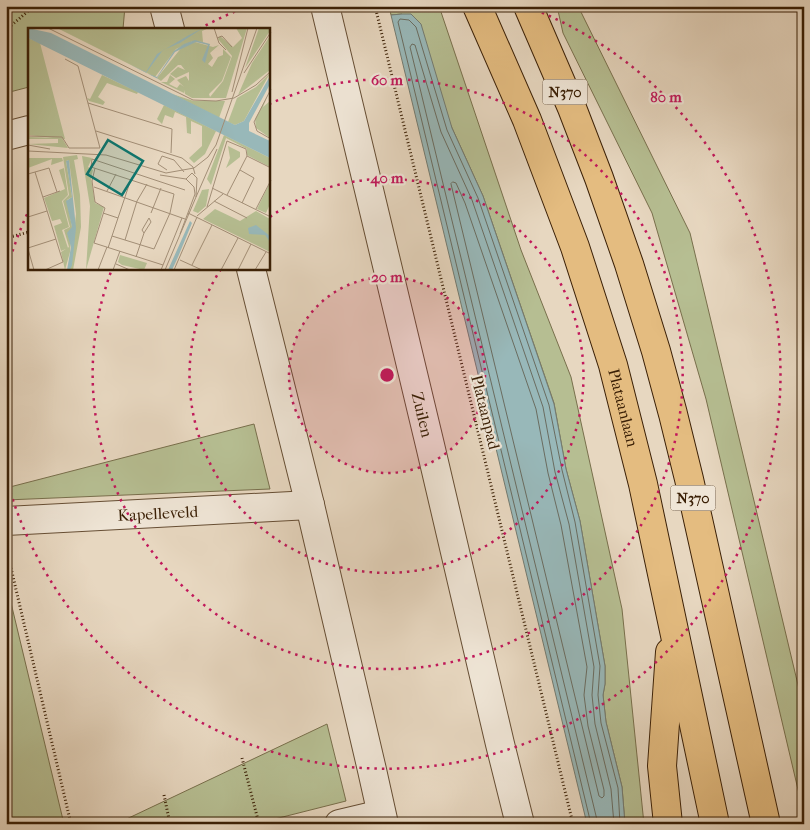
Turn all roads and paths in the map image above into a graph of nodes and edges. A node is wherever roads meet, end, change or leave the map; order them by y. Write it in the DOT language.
graph roads {
  1 [pos="34,6"];
  2 [pos="164,6"];
  3 [pos="324,6"];
  4 [pos="375,6"];
  5 [pos="477,6"];
  6 [pos="528,6"];
  7 [pos="170,28"];
  8 [pos="6,30"];
  9 [pos="28,130"];
  10 [pos="6,136"];
  11 [pos="28,232"];
  12 [pos="6,238"];
  13 [pos="251,270"];
  14 [pos="310,505"];
  15 [pos="6,521"];
  16 [pos="6,548"];
  17 [pos="672,620"];
  18 [pos="242,758"];
  19 [pos="164,796"];
  20 [pos="382,819"];
  21 [pos="71,824"];
  22 [pos="170,824"];
  23 [pos="258,824"];
  24 [pos="339,824"];
  25 [pos="520,824"];
  26 [pos="573,824"];
  27 [pos="668,824"];
  28 [pos="715,824"];
  29 [pos="766,824"];
  1 -- 8 [label="path"];
  2 -- 7 [label="street"];
  3 -- 25 [label="street, Zuilen"];
  4 -- 26 [label="path, Plataanpad"];
  5 -- 17 [label="highway, Plataanlaan / N370"];
  6 -- 29 [label="highway, N370"];
  9 -- 10 [label="street"];
  11 -- 12 [label="path"];
  13 -- 14 [label="street"];
  14 -- 15 [label="street, Kapelleveld"];
  14 -- 20 [label="street"];
  16 -- 21 [label="path"];
  17 -- 27 [label="highway, N370"];
  17 -- 28 [label="highway, Plataanlaan / N370"];
  18 -- 23 [label="path"];
  19 -- 22 [label="path"];
  20 -- 24 [label="street"];
}
